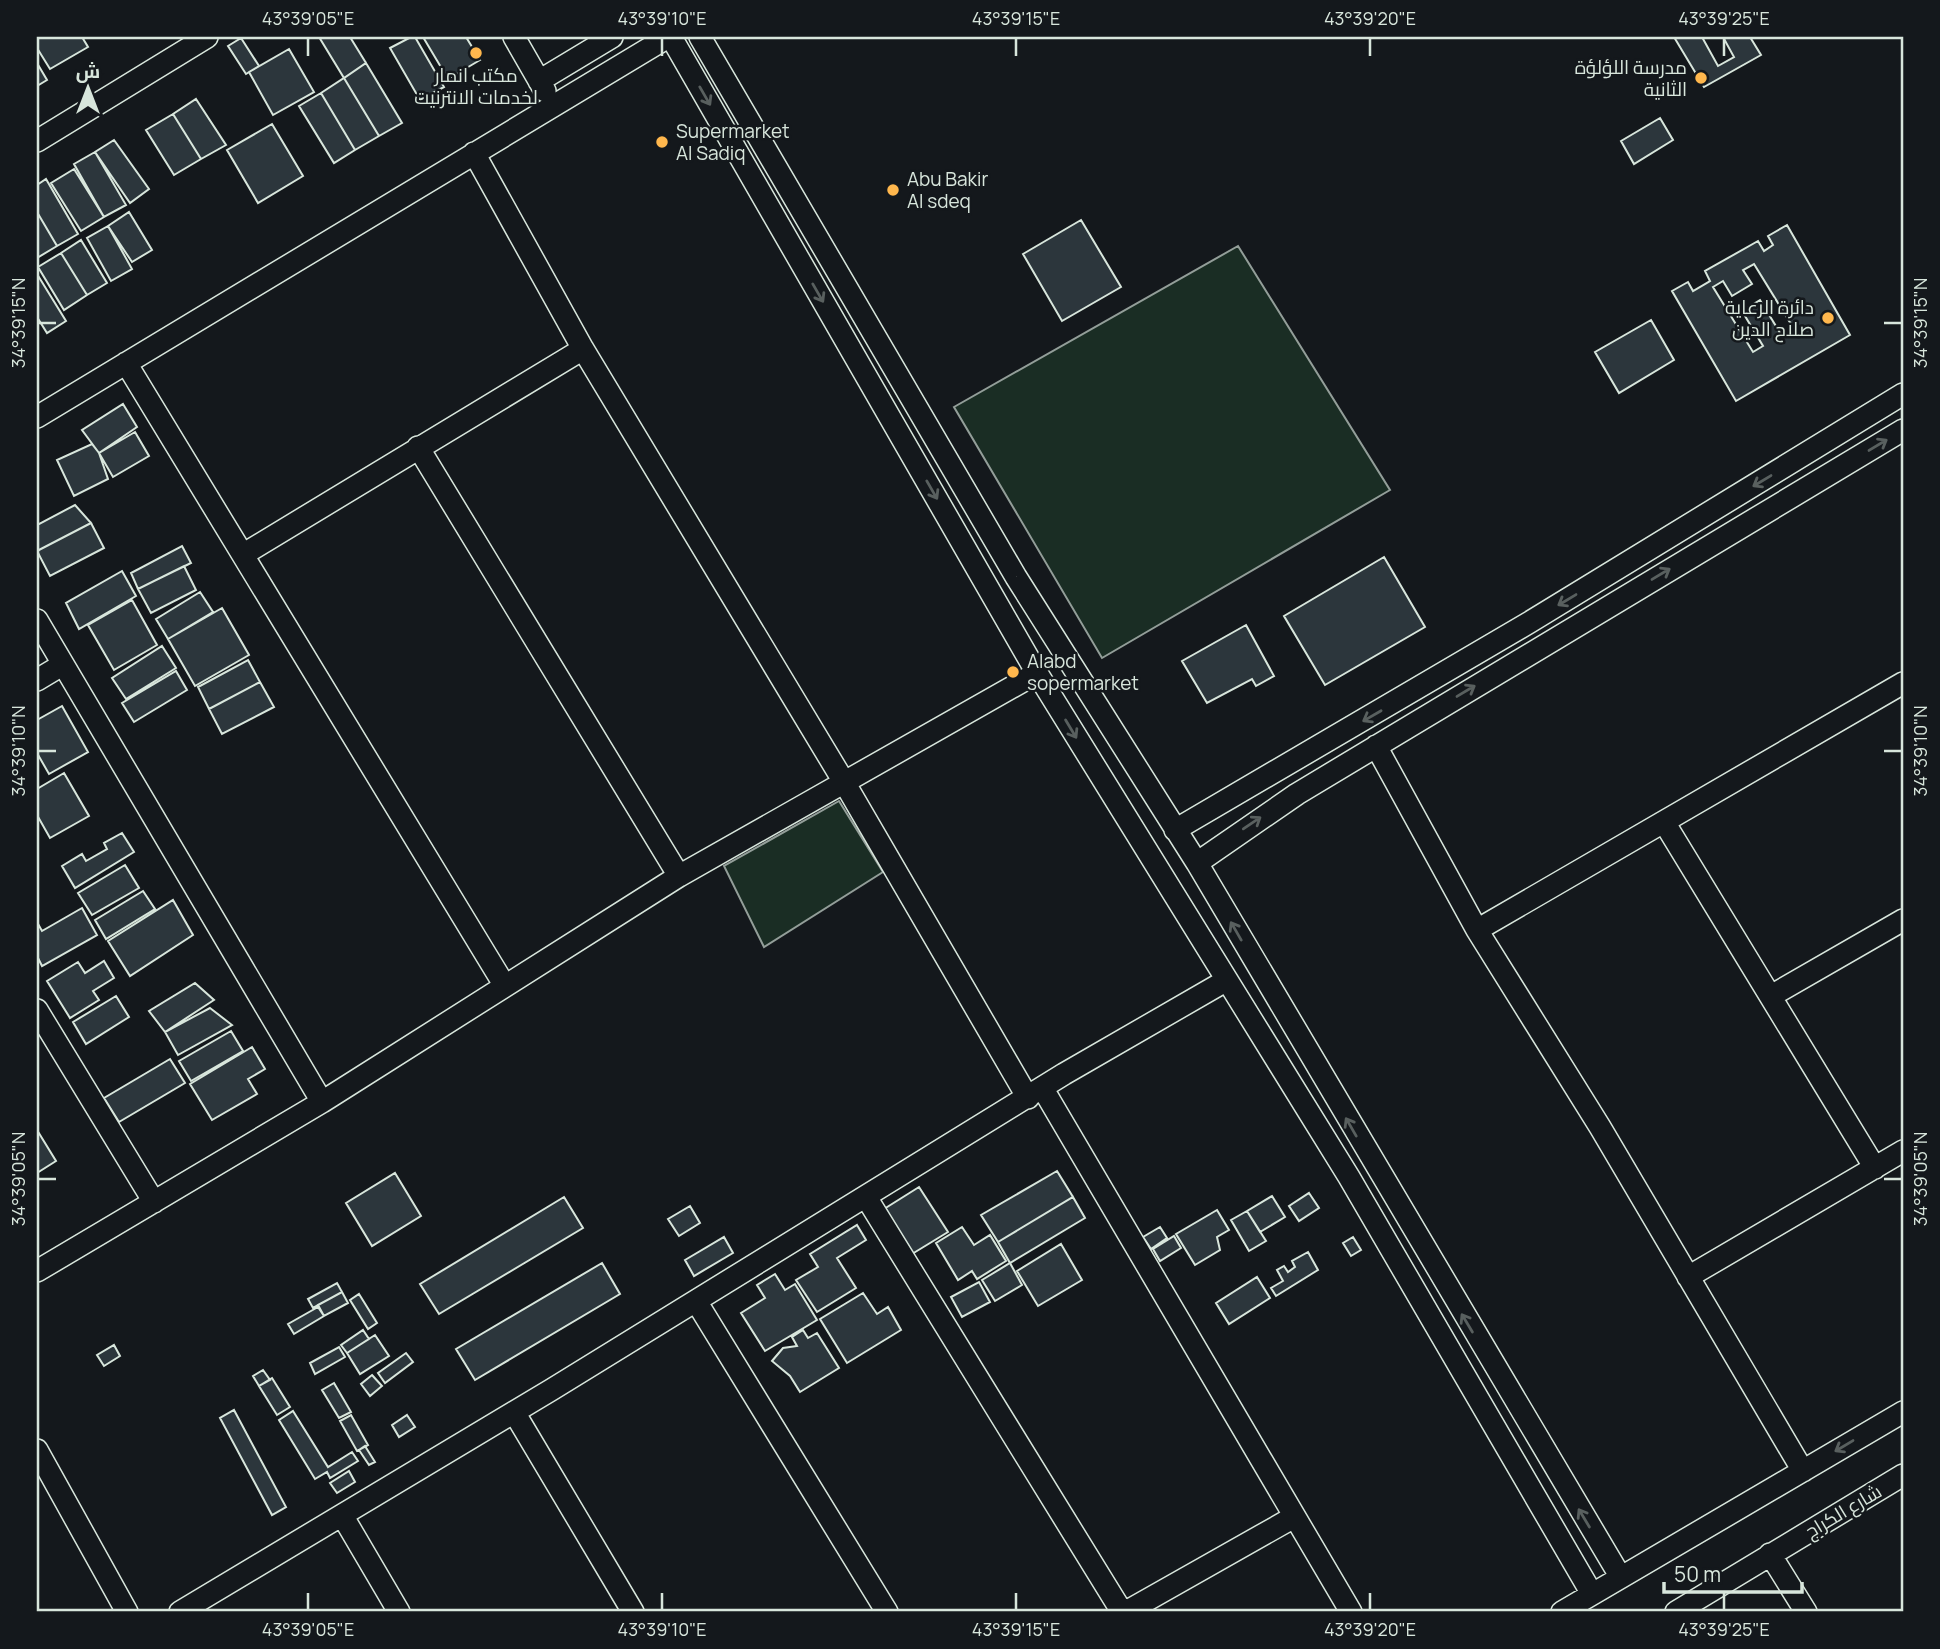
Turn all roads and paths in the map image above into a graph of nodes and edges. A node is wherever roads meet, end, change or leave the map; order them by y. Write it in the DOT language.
graph roads {
  1 [pos="207,37"];
  2 [pos="514,37"];
  3 [pos="612,37"];
  4 [pos="670,37"];
  5 [pos="700,37"];
  6 [pos="539,81"];
  7 [pos="553,105"];
  8 [pos="37,141"];
  9 [pos="474,153"];
  10 [pos="583,349"];
  11 [pos="126,363"];
  12 [pos="1903,394"];
  13 [pos="37,417"];
  14 [pos="1903,430"];
  15 [pos="1832,438"];
  16 [pos="418,447"];
  17 [pos="1790,464"];
  18 [pos="1845,465"];
  19 [pos="1805,489"];
  20 [pos="244,555"];
  21 [pos="1016,577"];
  22 [pos="990,590"];
  23 [pos="37,620"];
  24 [pos="62,665"];
  25 [pos="1037,673"];
  26 [pos="37,680"];
  27 [pos="1903,683"];
  28 [pos="1376,746"];
  29 [pos="1282,769"];
  30 [pos="844,782"];
  31 [pos="1297,794"];
  32 [pos="1664,822"];
  33 [pos="1175,830"];
  34 [pos="1196,863"];
  35 [pos="679,876"];
  36 [pos="1903,920"];
  37 [pos="1477,930"];
  38 [pos="1227,980"];
  39 [pos="505,986"];
  40 [pos="1771,996"];
  41 [pos="37,1010"];
  42 [pos="1035,1093"];
  43 [pos="322,1102"];
  44 [pos="1903,1151"];
  45 [pos="1371,1163"];
  46 [pos="1875,1168"];
  47 [pos="1349,1177"];
  48 [pos="866,1197"];
  49 [pos="153,1202"];
  50 [pos="37,1271"];
  51 [pos="1688,1278"];
  52 [pos="696,1301"];
  53 [pos="514,1412"];
  54 [pos="1903,1412"];
  55 [pos="37,1450"];
  56 [pos="1803,1471"];
  57 [pos="1903,1475"];
  58 [pos="342,1515"];
  59 [pos="1294,1517"];
  60 [pos="1770,1554"];
  61 [pos="1620,1576"];
  62 [pos="1592,1594"];
  63 [pos="127,1612"];
  64 [pos="180,1612"];
  65 [pos="398,1612"];
  66 [pos="634,1612"];
  67 [pos="887,1612"];
  68 [pos="1124,1612"];
  69 [pos="1351,1612"];
  70 [pos="1562,1612"];
  71 [pos="1676,1612"];
  72 [pos="1806,1612"];
  1 -- 8 [label="street"];
  2 -- 6 [label="street"];
  3 -- 6 [label="street"];
  4 -- 7 [label="street"];
  4 -- 22 [label="street, one-way"];
  5 -- 21 [label="street"];
  6 -- 7 [label="street"];
  7 -- 9 [label="street"];
  9 -- 10 [label="street"];
  9 -- 11 [label="street"];
  10 -- 16 [label="street"];
  10 -- 30 [label="street"];
  11 -- 13 [label="street"];
  11 -- 20 [label="street"];
  12 -- 15 [label="street"];
  18 -- 14 [label="street, one-way"];
  15 -- 17 [label="street"];
  15 -- 18 [label="street"];
  16 -- 20 [label="street"];
  16 -- 35 [label="street"];
  17 -- 19 [label="street"];
  17 -- 29 [label="street, one-way"];
  18 -- 19 [label="street"];
  28 -- 19 [label="street, one-way"];
  20 -- 39 [label="street"];
  21 -- 22 [label="street"];
  21 -- 33 [label="street"];
  22 -- 25 [label="street"];
  23 -- 24 [label="street"];
  24 -- 26 [label="street"];
  24 -- 43 [label="street"];
  25 -- 30 [label="street"];
  25 -- 38 [label="street, one-way"];
  27 -- 32 [label="street"];
  28 -- 31 [label="street"];
  28 -- 37 [label="street"];
  29 -- 31 [label="street"];
  29 -- 33 [label="street"];
  30 -- 35 [label="street"];
  30 -- 42 [label="street"];
  34 -- 31 [label="street, one-way"];
  32 -- 37 [label="street"];
  32 -- 40 [label="street"];
  33 -- 34 [label="street"];
  45 -- 34 [label="street, one-way"];
  35 -- 39 [label="street"];
  36 -- 40 [label="street"];
  37 -- 51 [label="street"];
  38 -- 42 [label="street"];
  38 -- 47 [label="street"];
  39 -- 43 [label="street"];
  40 -- 46 [label="street"];
  41 -- 49 [label="street"];
  42 -- 48 [label="street"];
  42 -- 59 [label="street"];
  43 -- 49 [label="street"];
  44 -- 46 [label="street"];
  45 -- 47 [label="street"];
  61 -- 45 [label="street, one-way"];
  46 -- 51 [label="street"];
  47 -- 62 [label="street"];
  48 -- 52 [label="street"];
  48 -- 68 [label="street"];
  49 -- 50 [label="street"];
  51 -- 56 [label="street"];
  52 -- 53 [label="street"];
  52 -- 67 [label="street"];
  53 -- 58 [label="street"];
  53 -- 66 [label="street"];
  54 -- 56 [label="street, one-way"];
  55 -- 63 [label="street"];
  56 -- 61 [label="street"];
  57 -- 60 [label="street, شارع الكراج"];
  58 -- 64 [label="street"];
  58 -- 65 [label="street"];
  59 -- 68 [label="street"];
  59 -- 69 [label="street"];
  60 -- 71 [label="street, شارع الكراج"];
  60 -- 72 [label="street"];
  61 -- 62 [label="street"];
  62 -- 70 [label="street"];
}
